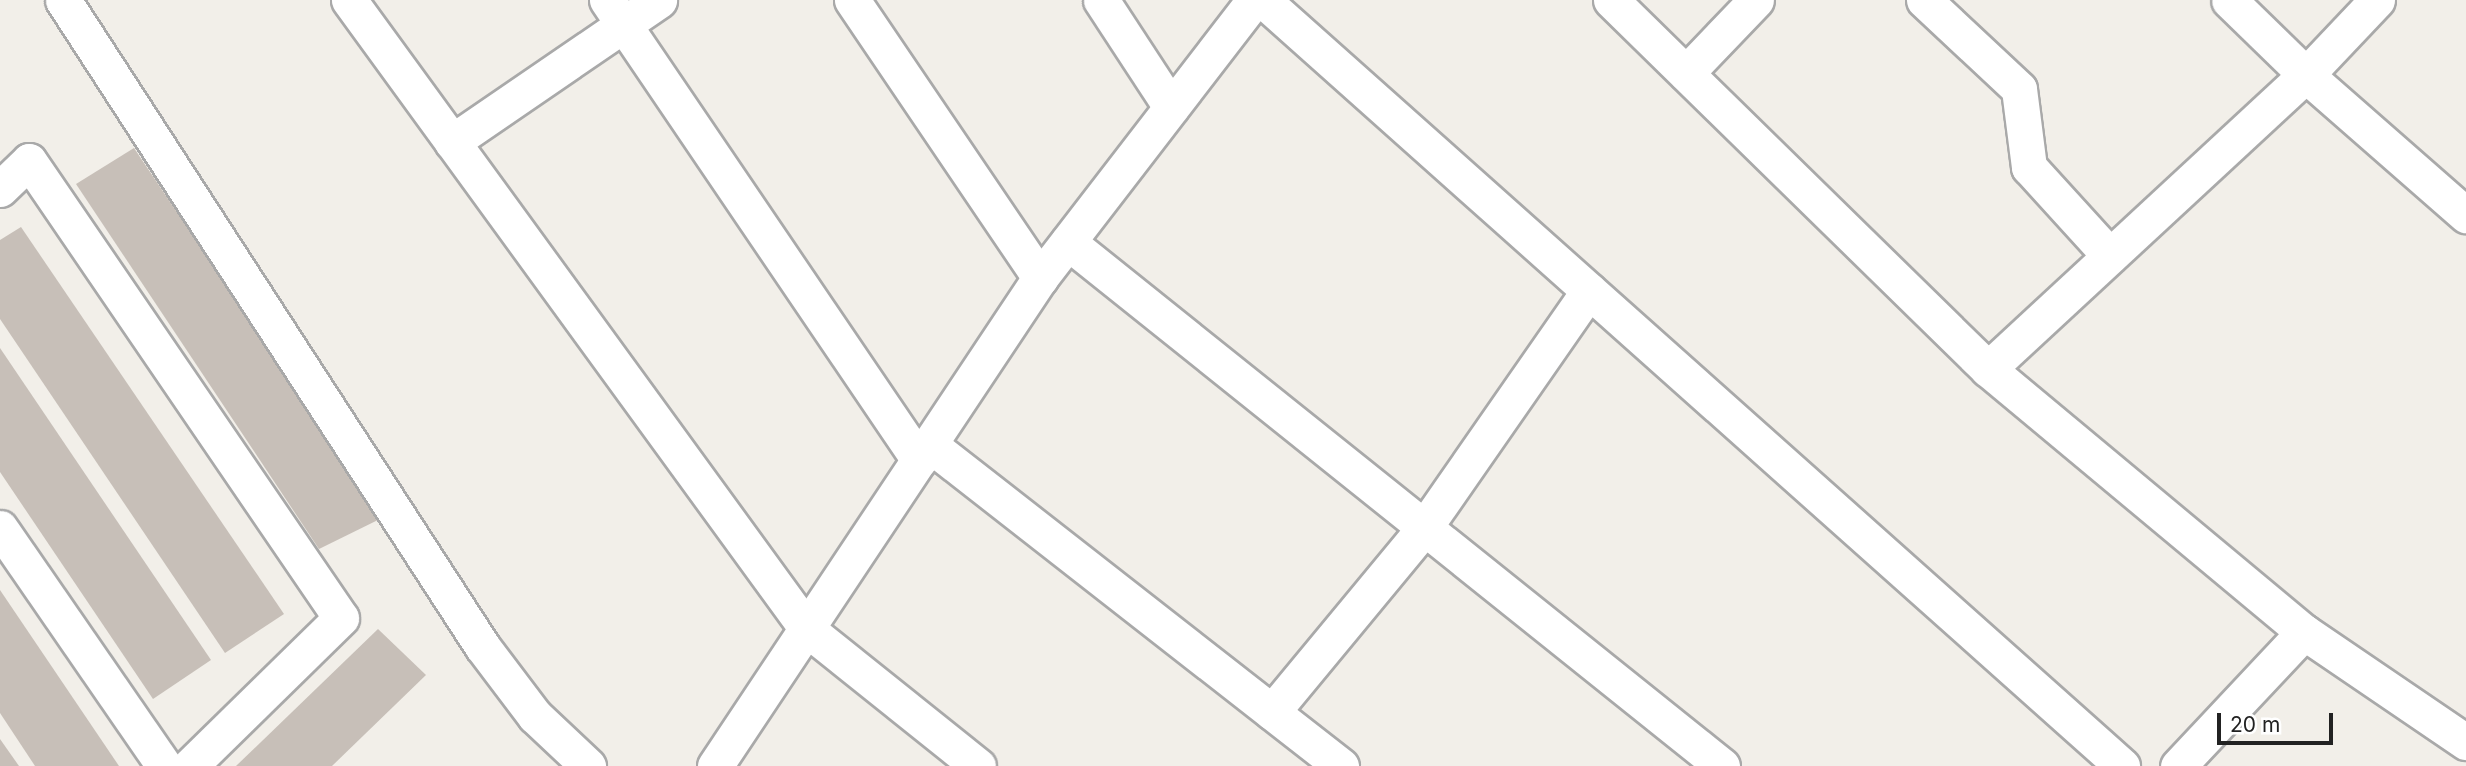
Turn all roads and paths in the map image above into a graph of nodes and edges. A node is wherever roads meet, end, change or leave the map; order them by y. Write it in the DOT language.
graph roads {
  1 [pos="63,0"];
  2 [pos="349,0"];
  3 [pos="659,0"];
  4 [pos="852,0"];
  5 [pos="1101,0"];
  6 [pos="1254,0"];
  7 [pos="1263,0"];
  8 [pos="1611,0"];
  9 [pos="1756,0"];
  10 [pos="1924,0"];
  11 [pos="2230,0"];
  12 [pos="2377,0"];
  13 [pos="615,12"];
  14 [pos="1686,73"];
  15 [pos="2306,75"];
  16 [pos="1171,107"];
  17 [pos="452,142"];
  18 [pos="0,189"];
  19 [pos="2466,215"];
  20 [pos="1068,242"];
  21 [pos="2110,256"];
  22 [pos="1040,278"];
  23 [pos="1589,291"];
  24 [pos="1988,369"];
  25 [pos="924,452"];
  26 [pos="0,528"];
  27 [pos="1424,528"];
  28 [pos="807,629"];
  29 [pos="2304,632"];
  30 [pos="1272,712"];
  31 [pos="2466,742"];
  32 [pos="164,766"];
  33 [pos="190,766"];
  34 [pos="588,766"];
  35 [pos="715,766"];
  36 [pos="978,766"];
  37 [pos="1341,766"];
  38 [pos="1722,766"];
  39 [pos="2122,766"];
  40 [pos="2178,766"];
  1 -- 34 [label="street"];
  2 -- 17 [label="street"];
  3 -- 13 [label="street"];
  4 -- 22 [label="street"];
  5 -- 16 [label="street"];
  6 -- 16 [label="street"];
  7 -- 23 [label="street"];
  8 -- 14 [label="street"];
  9 -- 14 [label="street"];
  10 -- 21 [label="street"];
  11 -- 15 [label="street"];
  12 -- 15 [label="street"];
  13 -- 17 [label="street"];
  13 -- 25 [label="street"];
  14 -- 24 [label="street"];
  15 -- 19 [label="street"];
  15 -- 21 [label="street"];
  16 -- 20 [label="street"];
  17 -- 28 [label="street"];
  18 -- 33 [label="street"];
  20 -- 22 [label="street"];
  20 -- 27 [label="street"];
  21 -- 24 [label="street"];
  22 -- 25 [label="street"];
  23 -- 27 [label="street"];
  23 -- 39 [label="street"];
  24 -- 29 [label="street"];
  25 -- 28 [label="street"];
  25 -- 30 [label="street"];
  26 -- 32 [label="street"];
  27 -- 30 [label="street"];
  27 -- 38 [label="street"];
  28 -- 35 [label="street"];
  28 -- 36 [label="street"];
  29 -- 31 [label="street"];
  29 -- 40 [label="street"];
  30 -- 37 [label="street"];
}
